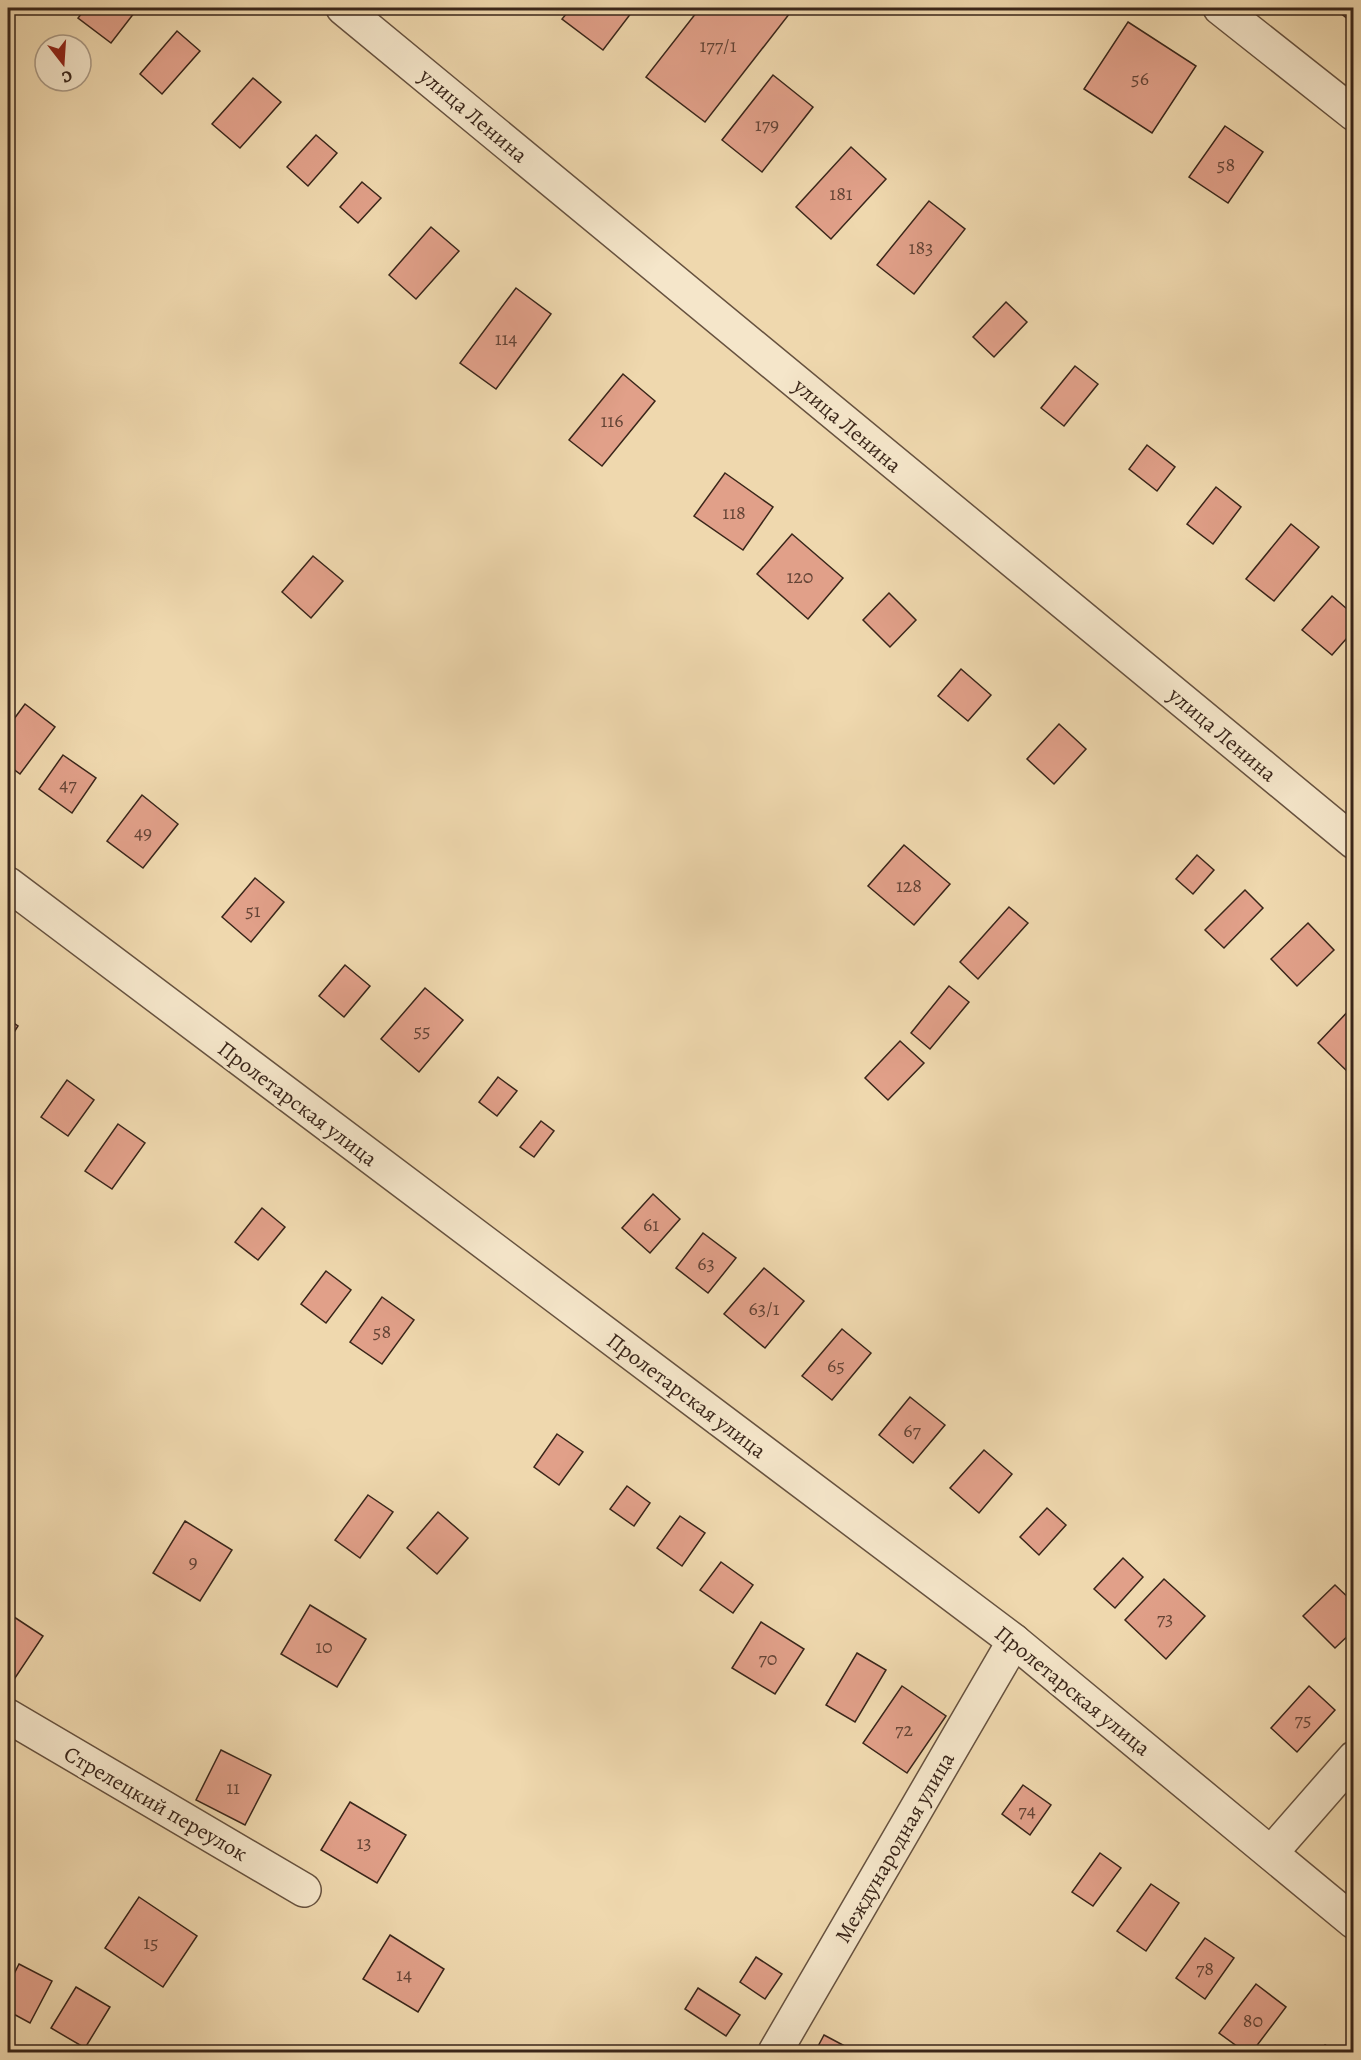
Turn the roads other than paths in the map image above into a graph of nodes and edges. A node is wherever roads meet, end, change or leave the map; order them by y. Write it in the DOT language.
graph roads {
  1 [pos="343,8"];
  2 [pos="1220,8"];
  3 [pos="1353,114"];
  4 [pos="1353,842"];
  5 [pos="8,884"];
  6 [pos="1014,1641"];
  7 [pos="8,1716"];
  8 [pos="1353,1758"];
  9 [pos="1271,1853"];
  10 [pos="304,1890"];
  11 [pos="1353,1922"];
  12 [pos="775,2052"];
  1 -- 4 [label="street, улица Ленина"];
  2 -- 3 [label="street"];
  5 -- 6 [label="street, Пролетарская улица"];
  6 -- 9 [label="street, Пролетарская улица"];
  6 -- 12 [label="street, Международная улица"];
  7 -- 10 [label="street, Стрелецкий переулок"];
  8 -- 9 [label="street"];
  9 -- 11 [label="street, Пролетарская улица"];
}
